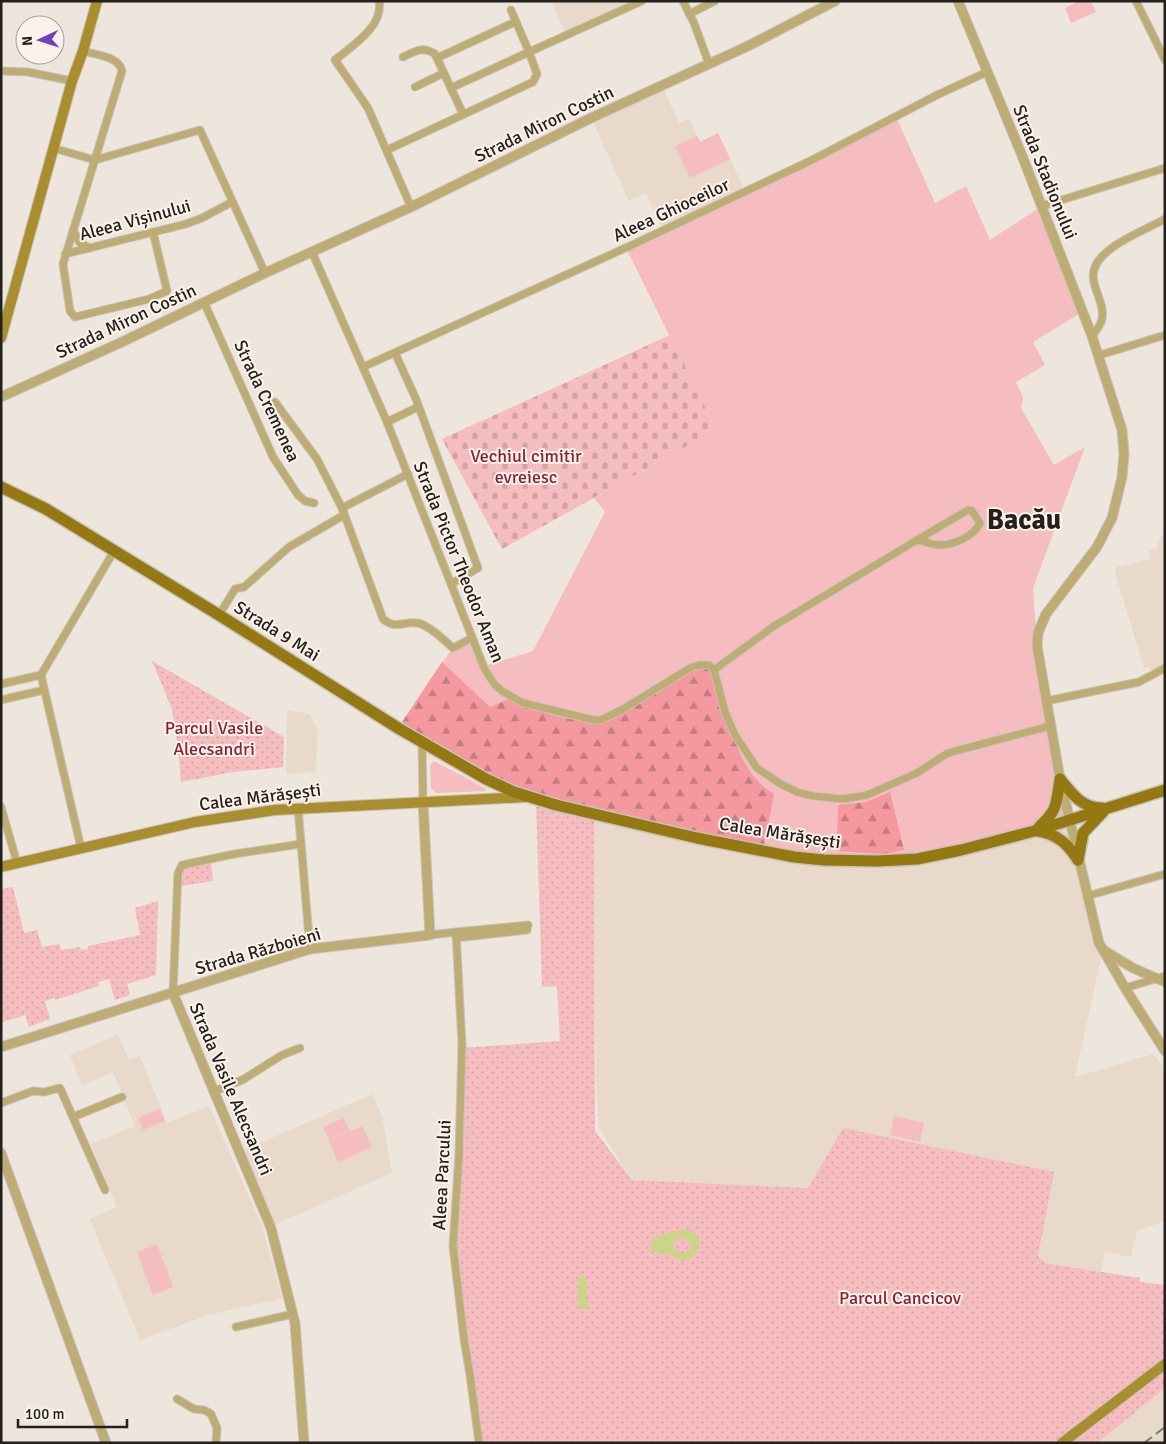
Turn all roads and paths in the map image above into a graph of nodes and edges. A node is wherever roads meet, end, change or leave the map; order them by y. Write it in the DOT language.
graph roads {
  1 [pos="92,1"];
  2 [pos="97,1"];
  3 [pos="379,1"];
  4 [pos="642,1"];
  5 [pos="683,1"];
  6 [pos="715,1"];
  7 [pos="835,1"];
  8 [pos="958,1"];
  9 [pos="1136,1"];
  10 [pos="511,10"];
  11 [pos="689,14"];
  12 [pos="516,22"];
  13 [pos="90,24"];
  14 [pos="84,51"];
  15 [pos="529,52"];
  16 [pos="403,56"];
  17 [pos="437,58"];
  18 [pos="1165,60"];
  19 [pos="709,64"];
  20 [pos="1,71"];
  21 [pos="987,72"];
  22 [pos="444,73"];
  23 [pos="72,81"];
  24 [pos="414,86"];
  25 [pos="451,88"];
  26 [pos="463,114"];
  27 [pos="53,148"];
  28 [pos="387,150"];
  29 [pos="95,160"];
  30 [pos="1165,168"];
  31 [pos="232,202"];
  32 [pos="411,206"];
  33 [pos="1042,206"];
  34 [pos="1165,219"];
  35 [pos="73,230"];
  36 [pos="153,232"];
  37 [pos="90,248"];
  38 [pos="312,252"];
  39 [pos="65,254"];
  40 [pos="265,273"];
  41 [pos="204,302"];
  42 [pos="2,333"];
  43 [pos="1165,335"];
  44 [pos="1092,336"];
  45 [pos="395,353"];
  46 [pos="1100,355"];
  47 [pos="363,367"];
  48 [pos="1,397"];
  49 [pos="275,402"];
  50 [pos="418,407"];
  51 [pos="387,422"];
  52 [pos="408,474"];
  53 [pos="1,486"];
  54 [pos="314,503"];
  55 [pos="343,511"];
  56 [pos="917,540"];
  57 [pos="114,551"];
  58 [pos="451,584"];
  59 [pos="219,615"];
  60 [pos="472,638"];
  61 [pos="1165,668"];
  62 [pos="714,670"];
  63 [pos="40,675"];
  64 [pos="1,684"];
  65 [pos="44,690"];
  66 [pos="1,700"];
  67 [pos="1046,701"];
  68 [pos="1050,726"];
  69 [pos="422,742"];
  70 [pos="1060,779"];
  71 [pos="1165,790"];
  72 [pos="531,798"];
  73 [pos="423,802"];
  74 [pos="1,807"];
  75 [pos="298,808"];
  76 [pos="1106,809"];
  77 [pos="1069,821"];
  78 [pos="1036,830"];
  79 [pos="301,844"];
  80 [pos="81,848"];
  81 [pos="1078,860"];
  82 [pos="17,863"];
  83 [pos="1,867"];
  84 [pos="1165,874"];
  85 [pos="1087,896"];
  86 [pos="430,935"];
  87 [pos="456,935"];
  88 [pos="310,949"];
  89 [pos="1102,949"];
  90 [pos="1162,979"];
  91 [pos="1125,988"];
  92 [pos="173,993"];
  93 [pos="1,1047"];
  94 [pos="300,1048"];
  95 [pos="1165,1051"];
  96 [pos="213,1092"];
  97 [pos="122,1097"];
  98 [pos="1,1103"];
  99 [pos="73,1117"];
  100 [pos="1,1153"];
  101 [pos="105,1190"];
  102 [pos="294,1314"];
  103 [pos="236,1327"];
  104 [pos="1165,1364"];
  105 [pos="177,1399"];
  106 [pos="106,1443"];
  107 [pos="216,1443"];
  108 [pos="304,1443"];
  109 [pos="478,1443"];
  110 [pos="1062,1443"];
  1 -- 13 [label="main road"];
  2 -- 13 [label="main road"];
  3 -- 28 [label="street"];
  4 -- 15 [label="street"];
  5 -- 11 [label="street"];
  6 -- 11 [label="street"];
  7 -- 19 [label="street, Strada Miron Costin"];
  8 -- 21 [label="street, Strada Stadionului"];
  9 -- 18 [label="street"];
  10 -- 12 [label="street"];
  11 -- 19 [label="street"];
  12 -- 15 [label="street"];
  12 -- 17 [label="street"];
  13 -- 14 [label="main road"];
  14 -- 23 [label="main road"];
  14 -- 29 [label="street, Aleea Vișinului"];
  15 -- 25 [label="street"];
  15 -- 26 [label="street"];
  16 -- 17 [label="street"];
  17 -- 22 [label="street"];
  19 -- 32 [label="street, Strada Miron Costin"];
  20 -- 23 [label="street"];
  21 -- 33 [label="street, Strada Stadionului"];
  21 -- 45 [label="street, Aleea Ghioceilor"];
  22 -- 24 [label="street"];
  22 -- 25 [label="street"];
  23 -- 27 [label="main road"];
  25 -- 26 [label="street"];
  26 -- 28 [label="street"];
  27 -- 29 [label="street"];
  27 -- 42 [label="main road"];
  28 -- 32 [label="street"];
  29 -- 31 [label="street"];
  29 -- 35 [label="street, Aleea Vișinului"];
  30 -- 33 [label="street"];
  31 -- 36 [label="street, Aleea Vișinului"];
  31 -- 40 [label="street"];
  32 -- 38 [label="street, Strada Miron Costin"];
  33 -- 44 [label="street, Strada Stadionului"];
  34 -- 44 [label="street"];
  35 -- 37 [label="street"];
  35 -- 39 [label="street, Aleea Vișinului"];
  36 -- 37 [label="street, Aleea Vișinului"];
  36 -- 39 [label="street, Aleea Vișinului"];
  37 -- 39 [label="street, Aleea Vișinului"];
  38 -- 40 [label="street, Strada Miron Costin"];
  38 -- 47 [label="street, Strada Pictor Theodor Aman"];
  40 -- 41 [label="street, Strada Miron Costin"];
  41 -- 48 [label="street, Strada Miron Costin"];
  41 -- 54 [label="street, Strada Cremenea"];
  43 -- 46 [label="street"];
  44 -- 46 [label="street, Strada Stadionului"];
  45 -- 47 [label="street, Aleea Ghioceilor"];
  45 -- 50 [label="street"];
  46 -- 67 [label="street, Strada Stadionului"];
  47 -- 51 [label="street, Strada Pictor Theodor Aman"];
  49 -- 55 [label="street"];
  50 -- 51 [label="street"];
  50 -- 58 [label="street"];
  51 -- 52 [label="street, Strada Pictor Theodor Aman"];
  52 -- 55 [label="street"];
  52 -- 58 [label="street, Strada Pictor Theodor Aman"];
  53 -- 57 [label="main road, Strada 9 Mai"];
  55 -- 59 [label="street"];
  55 -- 60 [label="street"];
  56 -- 56 [label="street"];
  56 -- 62 [label="street"];
  57 -- 59 [label="main road, Strada 9 Mai"];
  57 -- 63 [label="street"];
  58 -- 60 [label="street, Strada Pictor Theodor Aman"];
  59 -- 69 [label="main road, Strada 9 Mai"];
  60 -- 62 [label="street, Strada Pictor Theodor Aman"];
  61 -- 67 [label="street"];
  62 -- 68 [label="street"];
  63 -- 64 [label="street"];
  63 -- 65 [label="street"];
  65 -- 66 [label="street"];
  65 -- 80 [label="street"];
  67 -- 68 [label="street, Strada Stadionului"];
  68 -- 70 [label="street, Strada Stadionului"];
  69 -- 72 [label="main road, Strada 9 Mai"];
  69 -- 73 [label="street"];
  70 -- 76 [label="main road"];
  70 -- 77 [label="street, Strada Stadionului"];
  70 -- 78 [label="main road"];
  71 -- 76 [label="main road, Calea Mărășești"];
  72 -- 73 [label="main road, Calea Mărășești"];
  72 -- 78 [label="main road, Calea Mărășești"];
  73 -- 75 [label="main road, Calea Mărășești"];
  73 -- 86 [label="street"];
  74 -- 82 [label="street"];
  75 -- 79 [label="street"];
  75 -- 80 [label="main road, Calea Mărășești"];
  76 -- 77 [label="main road, Calea Mărășești"];
  76 -- 81 [label="main road"];
  77 -- 78 [label="main road, Calea Mărășești"];
  77 -- 81 [label="street, Strada Stadionului"];
  78 -- 81 [label="main road"];
  79 -- 88 [label="street"];
  79 -- 92 [label="street, Strada Vasile Alecsandri"];
  80 -- 82 [label="main road, Calea Mărășești"];
  81 -- 85 [label="street, Strada Stadionului"];
  82 -- 83 [label="main road, Calea Mărășești"];
  84 -- 85 [label="street"];
  85 -- 89 [label="street, Strada Stadionului"];
  86 -- 87 [label="street"];
  86 -- 88 [label="street, Strada Războieni"];
  87 -- 87 [label="street"];
  87 -- 109 [label="street, Aleea Parcului"];
  88 -- 92 [label="street, Strada Războieni"];
  89 -- 90 [label="street"];
  89 -- 91 [label="street, Strada Stadionului"];
  90 -- 91 [label="street"];
  91 -- 95 [label="street, Strada Stadionului"];
  92 -- 93 [label="street, Strada Războieni"];
  92 -- 96 [label="street, Strada Vasile Alecsandri"];
  94 -- 96 [label="street"];
  96 -- 102 [label="street, Strada Vasile Alecsandri"];
  97 -- 99 [label="street"];
  98 -- 99 [label="street"];
  99 -- 101 [label="street"];
  100 -- 106 [label="street"];
  102 -- 103 [label="street"];
  102 -- 108 [label="street, Strada Vasile Alecsandri"];
  104 -- 110 [label="main road"];
  105 -- 107 [label="street"];
}
